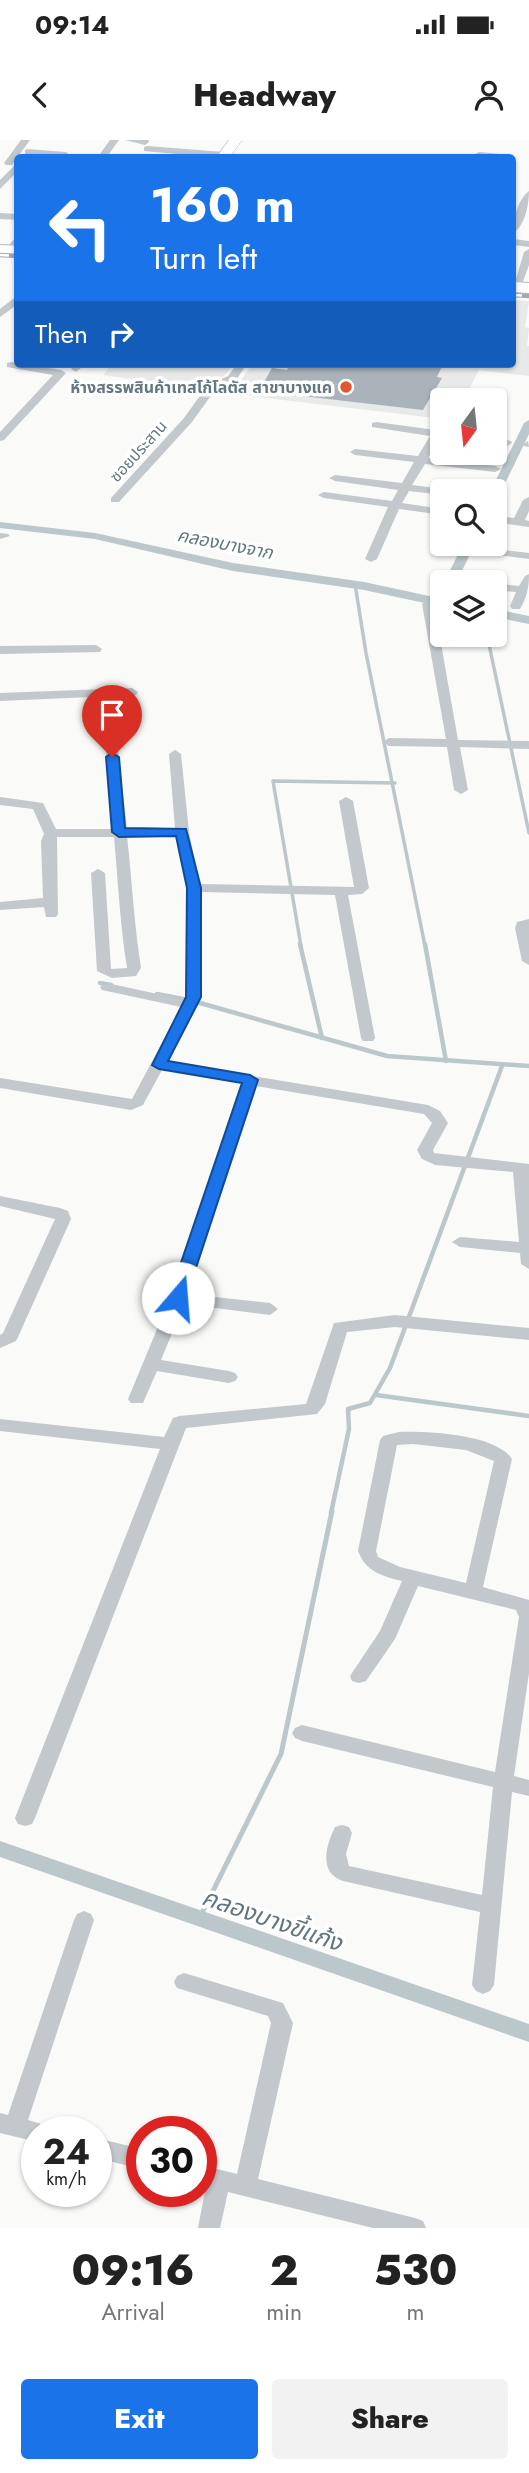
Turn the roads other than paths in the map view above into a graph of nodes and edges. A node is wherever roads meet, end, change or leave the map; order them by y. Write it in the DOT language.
graph roads {
  1 [pos="115,140"];
  2 [pos="130,140"];
  3 [pos="236,140"];
  4 [pos="104,154"];
  5 [pos="209,154"];
  6 [pos="225,154"];
  7 [pos="13,164"];
  8 [pos="0,186"];
  9 [pos="529,194"];
  10 [pos="516,223"];
  11 [pos="529,252"];
  12 [pos="527,264"];
  13 [pos="520,292"];
  14 [pos="14,302"];
  15 [pos="0,314"];
  16 [pos="14,362"];
  17 [pos="40,368"];
  18 [pos="239,368"];
  19 [pos="0,376"];
  20 [pos="376,425"];
  21 [pos="430,433"];
  22 [pos="0,438"];
  23 [pos="430,448"];
  24 [pos="355,452"];
  25 [pos="421,460"];
  26 [pos="495,470"];
  27 [pos="335,478"];
  28 [pos="406,487"];
  29 [pos="430,490"];
  30 [pos="324,495"];
  31 [pos="529,499"];
  32 [pos="115,500"];
  33 [pos="395,505"];
  34 [pos="430,510"];
  35 [pos="523,523"];
  36 [pos="507,553"];
  37 [pos="529,556"];
  38 [pos="370,559"];
  39 [pos="526,584"];
  40 [pos="507,585"];
  41 [pos="428,604"];
  42 [pos="516,606"];
  43 [pos="96,649"];
  44 [pos="0,650"];
  45 [pos="132,692"];
  46 [pos="0,697"];
  47 [pos="110,732"];
  48 [pos="389,742"];
  49 [pos="452,743"];
  50 [pos="529,745"];
  51 [pos="175,754"];
  52 [pos="461,790"];
  53 [pos="0,801"];
  54 [pos="346,801"];
  55 [pos="52,832"];
  56 [pos="119,832"];
  57 [pos="182,832"];
  58 [pos="98,873"];
  59 [pos="194,888"];
  60 [pos="341,892"];
  61 [pos="0,906"];
  62 [pos="526,924"];
  63 [pos="529,961"];
  64 [pos="107,987"];
  65 [pos="191,1001"];
  66 [pos="368,1038"];
  67 [pos="159,1065"];
  68 [pos="250,1080"];
  69 [pos="0,1083"];
  70 [pos="524,1168"];
  71 [pos="0,1201"];
  72 [pos="460,1242"];
  73 [pos="528,1253"];
  74 [pos="178,1298"];
  75 [pos="270,1309"];
  76 [pos="529,1334"];
  77 [pos="0,1342"];
  78 [pos="151,1364"];
  79 [pos="229,1377"];
  80 [pos="137,1399"];
  81 [pos="0,1426"];
  82 [pos="170,1444"];
  83 [pos="414,1577"];
  84 [pos="473,1592"];
  85 [pos="359,1676"];
  86 [pos="302,1733"];
  87 [pos="503,1783"];
  88 [pos="529,1788"];
  89 [pos="25,1818"];
  90 [pos="342,1833"];
  91 [pos="491,1906"];
  92 [pos="84,1920"];
  93 [pos="184,1982"];
  94 [pos="484,1984"];
  95 [pos="7,2125"];
  96 [pos="217,2179"];
  97 [pos="246,2185"];
  98 [pos="209,2207"];
  99 [pos="209,2228"];
  100 [pos="415,2228"];
  1 -- 4 [label="street"];
  2 -- 5 [label="street"];
  3 -- 6 [label="main road"];
  7 -- 8 [label="street"];
  9 -- 10 [label="street"];
  11 -- 12 [label="street"];
  12 -- 13 [label="street"];
  14 -- 15 [label="street"];
  16 -- 19 [label="street"];
  17 -- 22 [label="street"];
  18 -- 32 [label="street, ซอยประสาน"];
  20 -- 21 [label="street"];
  23 -- 25 [label="street"];
  24 -- 25 [label="street"];
  25 -- 26 [label="street"];
  25 -- 28 [label="street"];
  27 -- 28 [label="street"];
  28 -- 29 [label="street"];
  28 -- 33 [label="street"];
  30 -- 33 [label="street"];
  31 -- 35 [label="street"];
  33 -- 34 [label="street"];
  33 -- 38 [label="street"];
  36 -- 37 [label="street"];
  39 -- 40 [label="street"];
  39 -- 42 [label="street"];
  41 -- 49 [label="street"];
  43 -- 44 [label="street"];
  45 -- 46 [label="street"];
  47 -- 56 [label="street"];
  48 -- 49 [label="street"];
  49 -- 50 [label="street"];
  49 -- 52 [label="street"];
  51 -- 57 [label="street"];
  53 -- 55 [label="street"];
  54 -- 60 [label="street"];
  55 -- 56 [label="street"];
  55 -- 61 [label="street"];
  56 -- 57 [label="street"];
  56 -- 58 [label="street"];
  57 -- 59 [label="street"];
  59 -- 60 [label="street"];
  59 -- 65 [label="street"];
  60 -- 66 [label="street"];
  62 -- 63 [label="street"];
  64 -- 65 [label="street"];
  65 -- 67 [label="street"];
  67 -- 68 [label="street"];
  67 -- 69 [label="street"];
  68 -- 70 [label="street"];
  68 -- 74 [label="street"];
  70 -- 73 [label="street"];
  71 -- 77 [label="street"];
  72 -- 73 [label="street"];
  74 -- 75 [label="street"];
  74 -- 78 [label="street"];
  76 -- 82 [label="street"];
  78 -- 79 [label="street"];
  78 -- 80 [label="street"];
  81 -- 82 [label="street"];
  82 -- 89 [label="street"];
  83 -- 84 [label="street"];
  83 -- 84 [label="street"];
  83 -- 85 [label="street"];
  84 -- 87 [label="street"];
  86 -- 87 [label="street"];
  87 -- 88 [label="street"];
  87 -- 91 [label="street"];
  90 -- 91 [label="street"];
  91 -- 94 [label="street"];
  92 -- 95 [label="street"];
  93 -- 97 [label="street"];
  96 -- 97 [label="street"];
  97 -- 100 [label="street"];
  98 -- 99 [label="street"];
}
